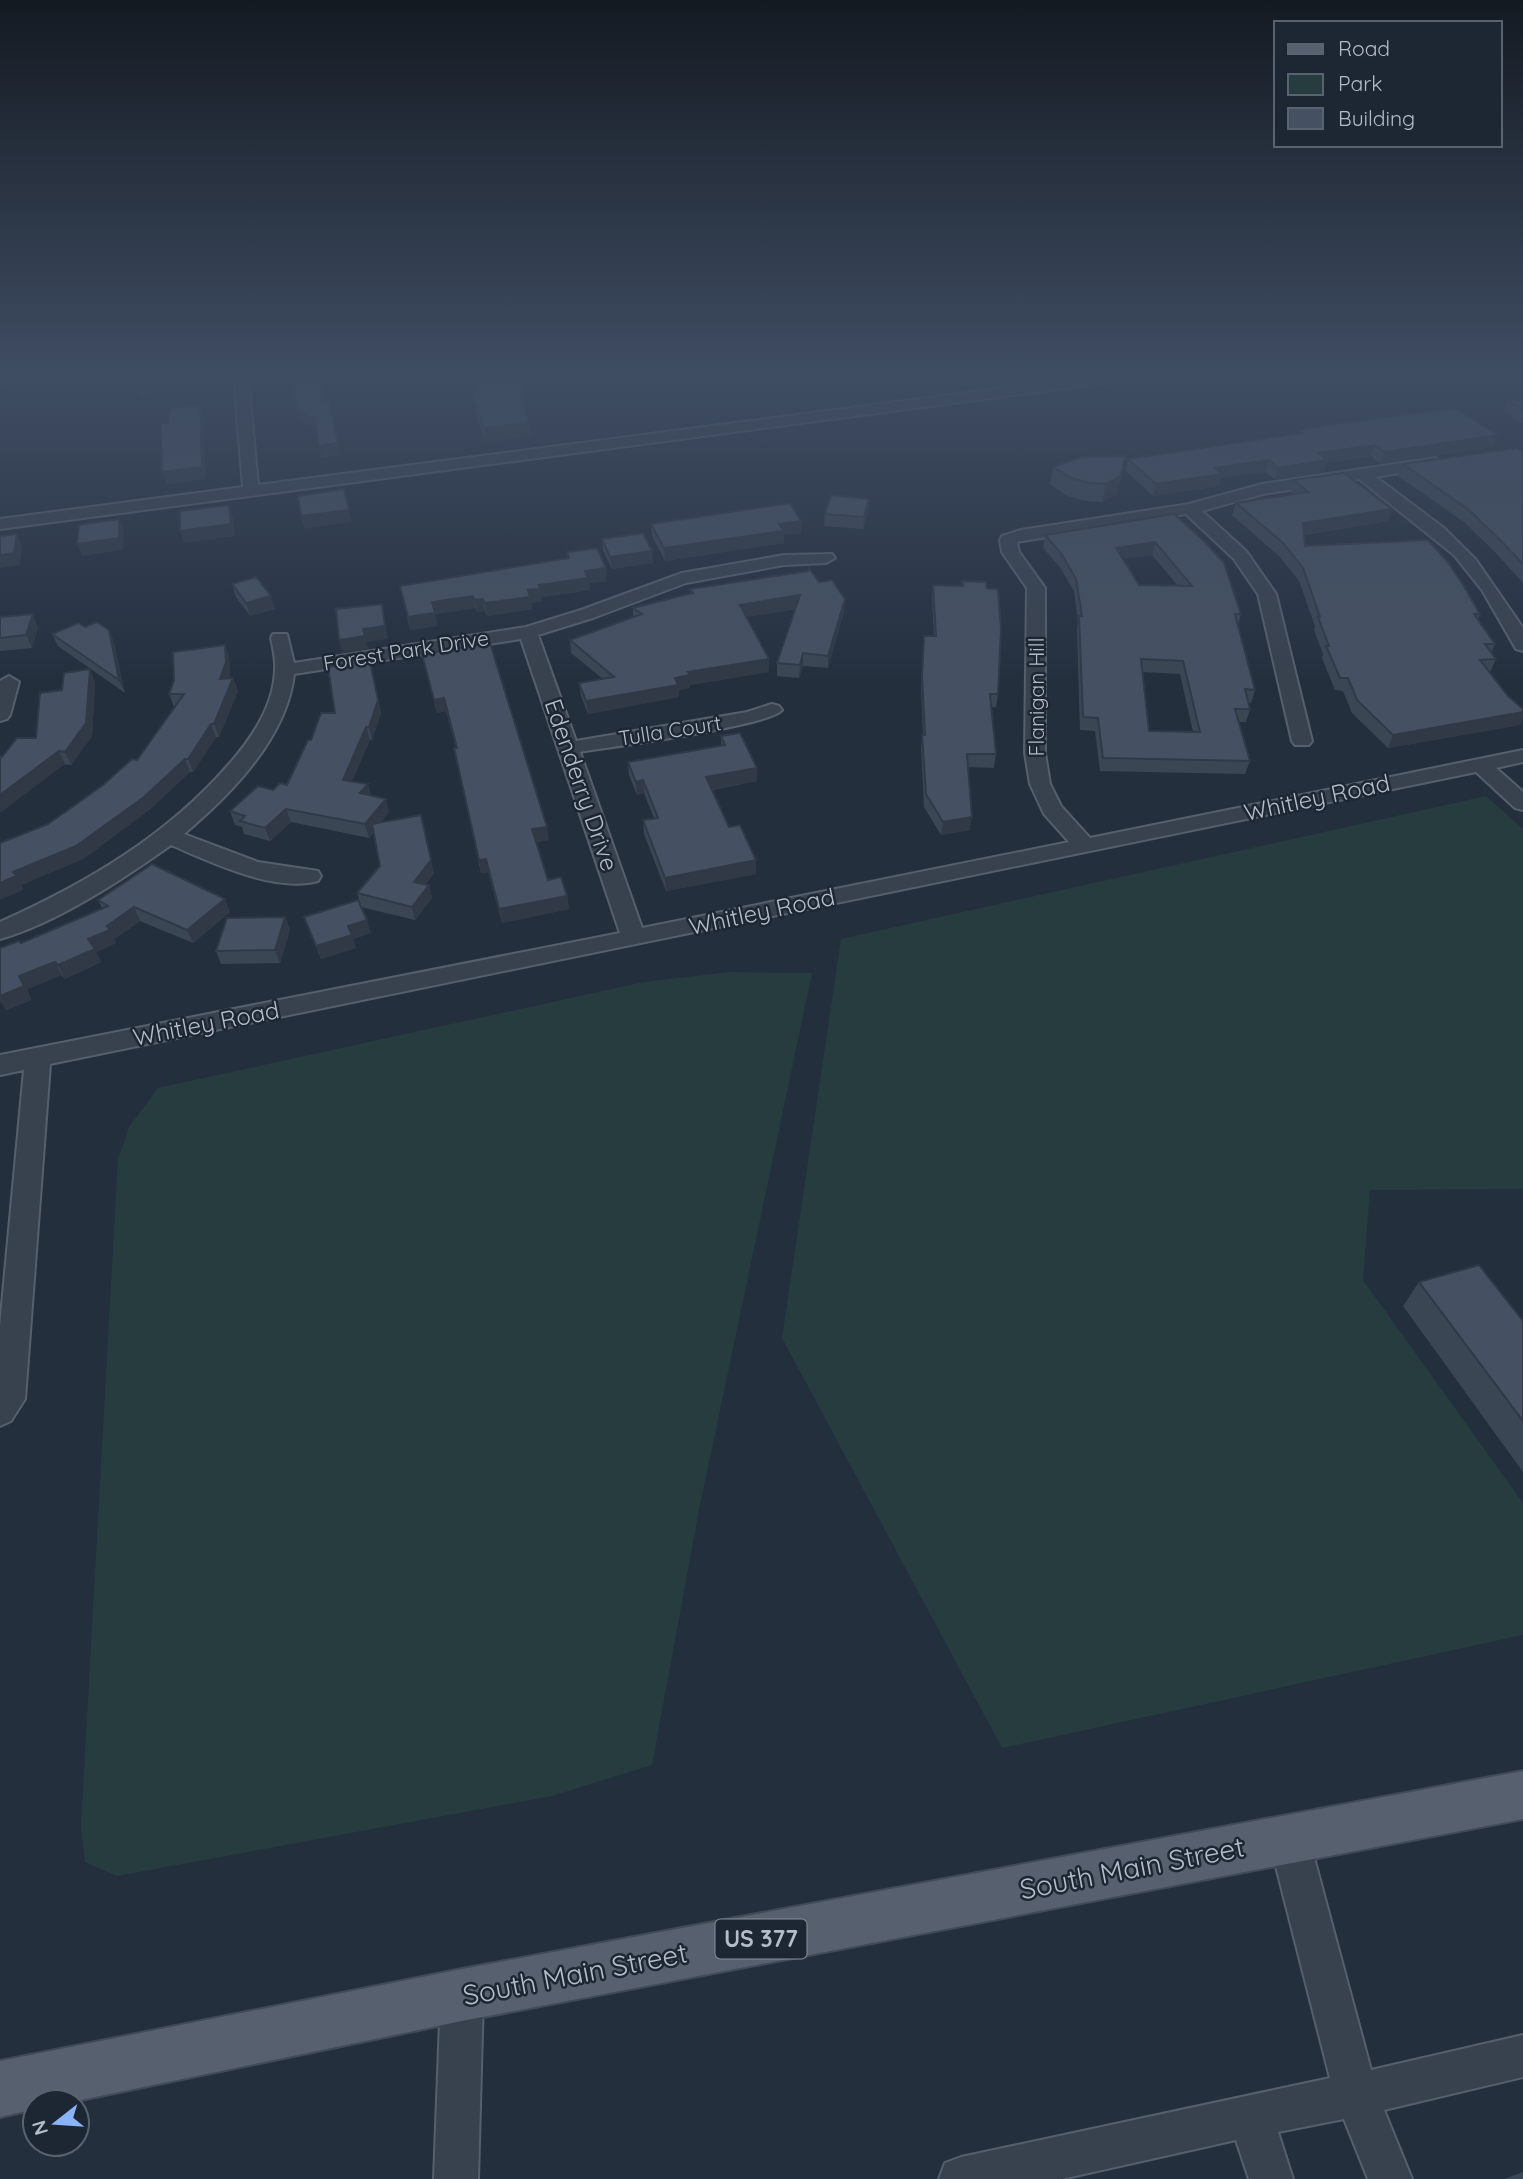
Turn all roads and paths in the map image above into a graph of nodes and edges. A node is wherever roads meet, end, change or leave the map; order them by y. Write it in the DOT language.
graph roads {
  1 [pos="250,479"];
  2 [pos="345,479"];
  3 [pos="1331,479"];
  4 [pos="1368,479"];
  5 [pos="251,491"];
  6 [pos="1190,509"];
  7 [pos="0,524"];
  8 [pos="826,558"];
  9 [pos="528,632"];
  10 [pos="280,638"];
  11 [pos="1523,645"];
  12 [pos="285,670"];
  13 [pos="9,682"];
  14 [pos="772,710"];
  15 [pos="0,715"];
  16 [pos="1302,741"];
  17 [pos="568,748"];
  18 [pos="1523,756"];
  19 [pos="1480,764"];
  20 [pos="1523,803"];
  21 [pos="170,836"];
  22 [pos="1085,846"];
  23 [pos="310,876"];
  24 [pos="0,931"];
  25 [pos="634,938"];
  26 [pos="38,1057"];
  27 [pos="0,1065"];
  28 [pos="0,1411"];
  29 [pos="1523,1795"];
  30 [pos="1289,1839"];
  31 [pos="462,1995"];
  32 [pos="1523,2056"];
  33 [pos="0,2089"];
  34 [pos="1356,2095"];
  35 [pos="1250,2115"];
  36 [pos="456,2179"];
  37 [pos="961,2179"];
  38 [pos="1271,2179"];
  39 [pos="1391,2179"];
  1 -- 5 [label="street"];
  2 -- 5 [label="street"];
  3 -- 6 [label="street"];
  4 -- 11 [label="street"];
  5 -- 7 [label="street"];
  6 -- 16 [label="street"];
  6 -- 22 [label="street, Flanigan Hill"];
  8 -- 9 [label="street, Forest Park Drive"];
  9 -- 12 [label="street, Forest Park Drive"];
  9 -- 17 [label="street, Edenderry Drive"];
  10 -- 12 [label="street"];
  12 -- 21 [label="street"];
  13 -- 15 [label="street"];
  14 -- 17 [label="street, Tulla Court"];
  17 -- 25 [label="street, Edenderry Drive"];
  18 -- 19 [label="street, Whitley Road"];
  19 -- 20 [label="street"];
  19 -- 22 [label="street, Whitley Road"];
  21 -- 23 [label="street"];
  21 -- 24 [label="street"];
  22 -- 25 [label="street, Whitley Road"];
  25 -- 26 [label="street, Whitley Road"];
  26 -- 27 [label="street, Whitley Road"];
  26 -- 28 [label="street"];
  29 -- 30 [label="main road, South Main Street / US 377"];
  30 -- 31 [label="main road, South Main Street / US 377"];
  30 -- 34 [label="street"];
  31 -- 33 [label="main road, South Main Street / US 377"];
  31 -- 36 [label="street"];
  32 -- 34 [label="street"];
  34 -- 35 [label="street"];
  34 -- 39 [label="street"];
  35 -- 37 [label="street"];
  35 -- 38 [label="street"];
}
